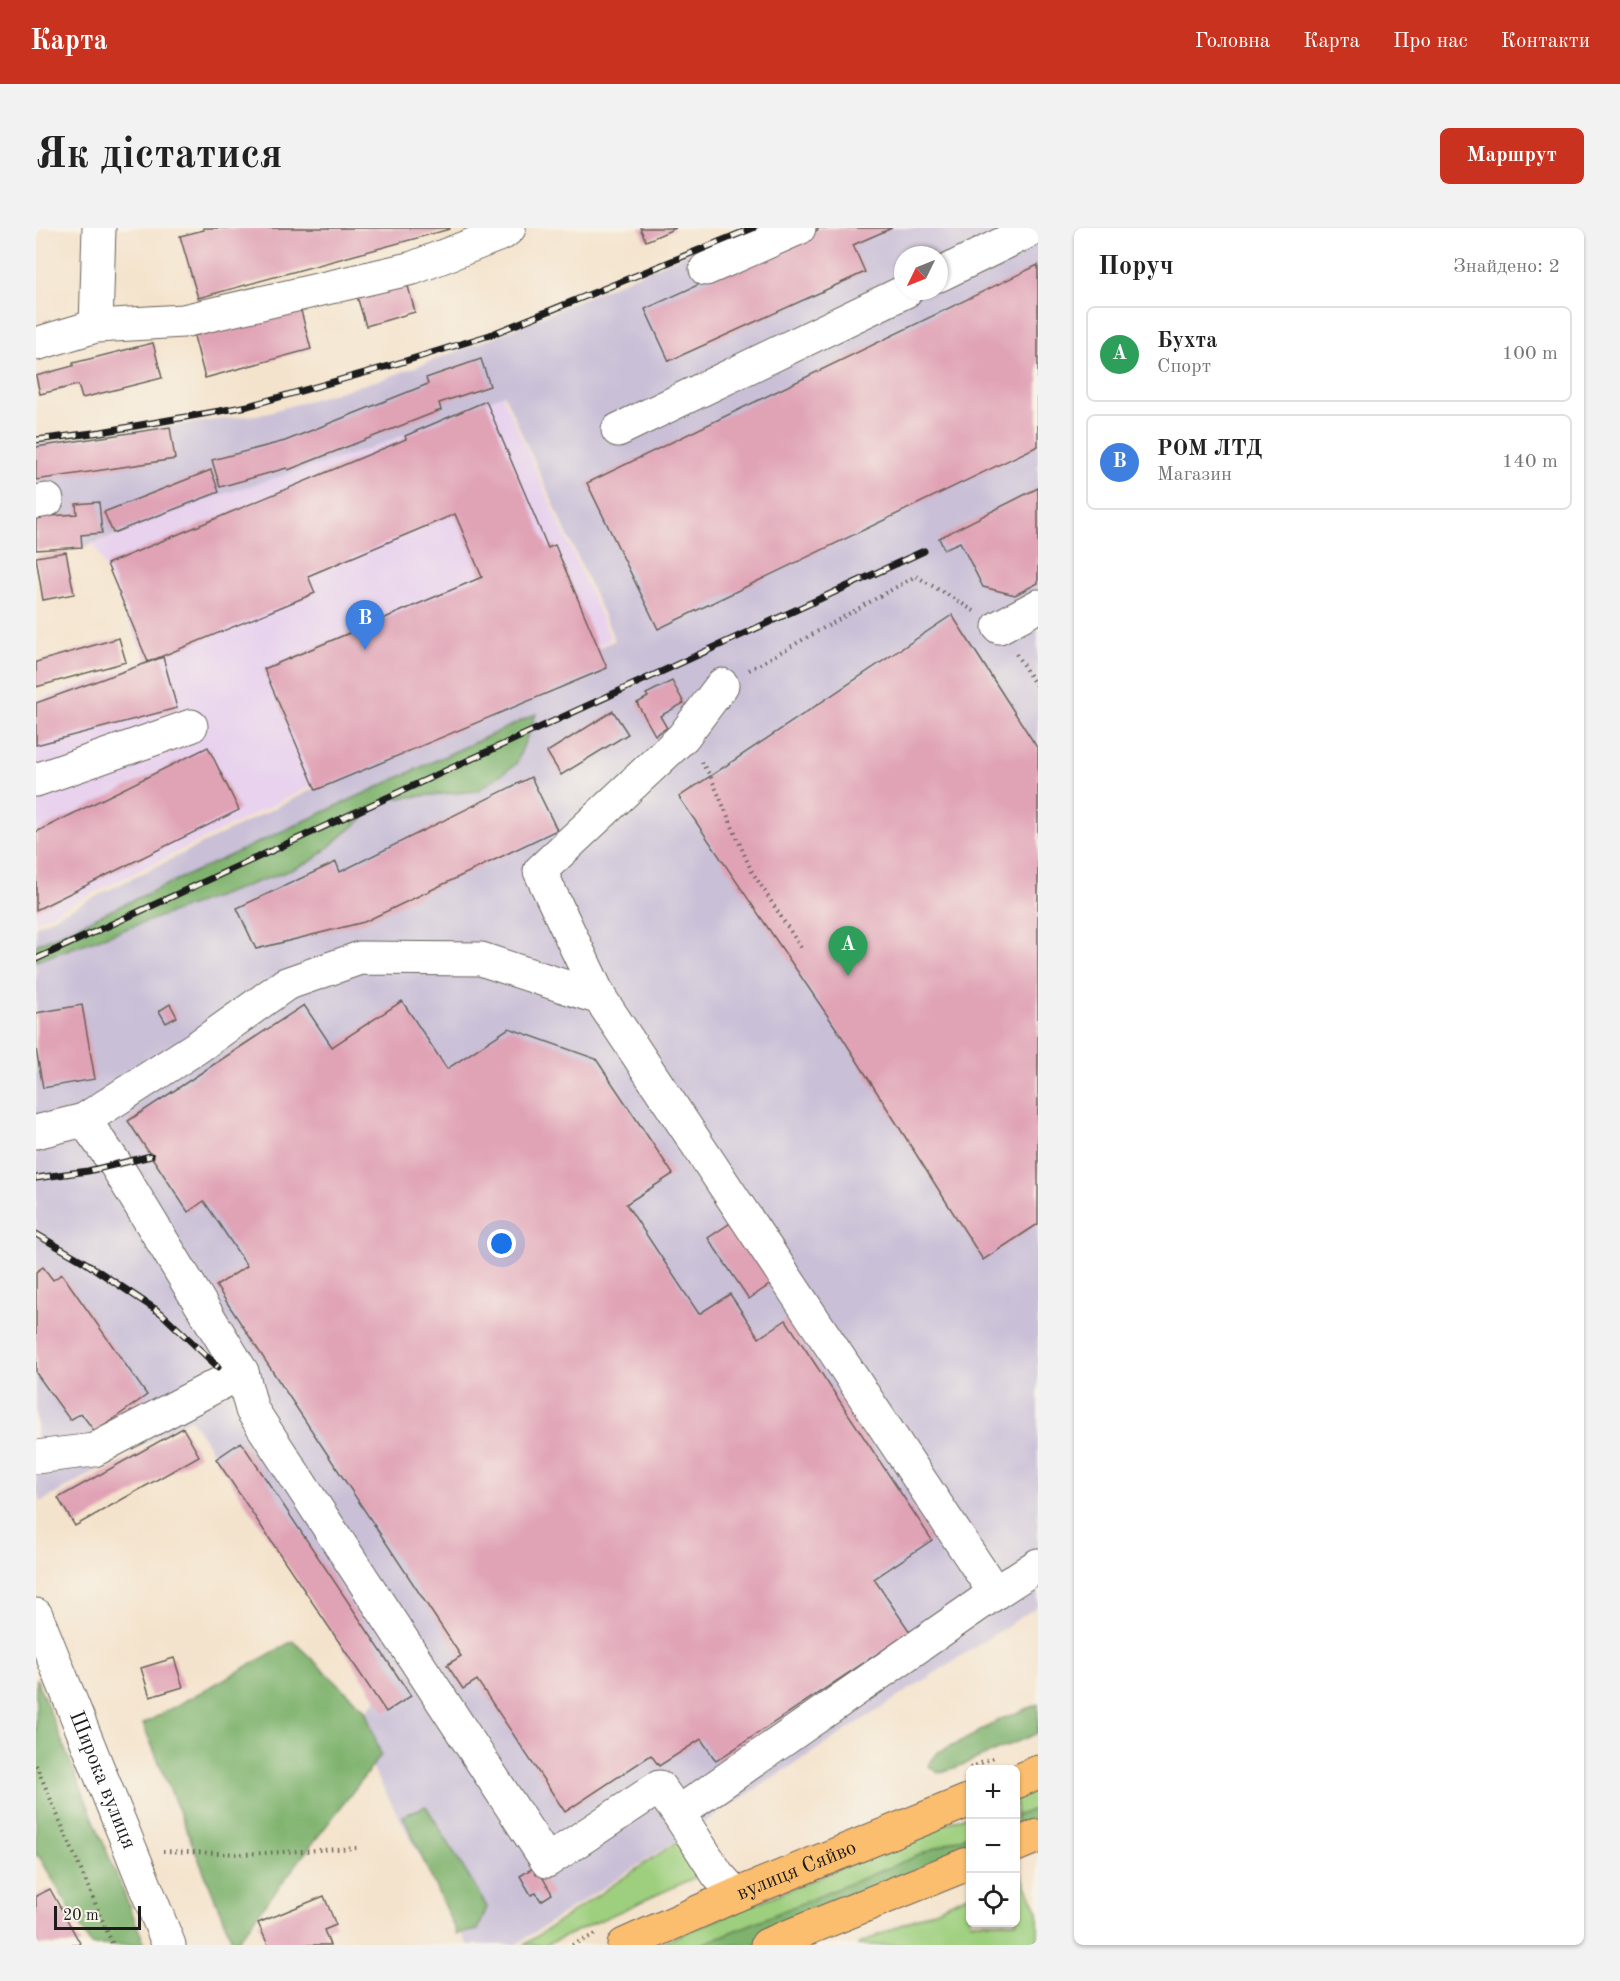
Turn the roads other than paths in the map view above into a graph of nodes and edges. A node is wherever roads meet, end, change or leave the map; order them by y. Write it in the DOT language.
graph roads {
  1 [pos="99,228"];
  2 [pos="509,228"];
  3 [pos="799,228"];
  4 [pos="1035,228"];
  5 [pos="706,269"];
  6 [pos="948,271"];
  7 [pos="894,297"];
  8 [pos="96,326"];
  9 [pos="36,344"];
  10 [pos="618,430"];
  11 [pos="1038,606"];
  12 [pos="999,627"];
  13 [pos="722,685"];
  14 [pos="191,726"];
  15 [pos="36,780"];
  16 [pos="600,998"];
  17 [pos="84,1120"];
  18 [pos="36,1132"];
  19 [pos="242,1372"];
  20 [pos="40,1447"];
  21 [pos="1038,1565"];
  22 [pos="995,1593"];
  23 [pos="36,1615"];
  24 [pos="1038,1772"];
  25 [pos="1020,1780"];
  26 [pos="966,1802"];
  27 [pos="678,1813"];
  28 [pos="1038,1836"];
  29 [pos="1020,1843"];
  30 [pos="966,1865"];
  31 [pos="736,1895"];
  32 [pos="169,1945"];
  33 [pos="624,1945"];
  34 [pos="767,1945"];
  1 -- 8 [label="street"];
  2 -- 8 [label="street"];
  3 -- 5 [label="street"];
  4 -- 6 [label="street"];
  7 -- 10 [label="street"];
  8 -- 9 [label="street"];
  11 -- 12 [label="street"];
  13 -- 16 [label="street"];
  14 -- 15 [label="street"];
  16 -- 17 [label="street"];
  16 -- 22 [label="street"];
  17 -- 18 [label="street"];
  17 -- 19 [label="street"];
  19 -- 20 [label="street"];
  19 -- 27 [label="street"];
  21 -- 22 [label="street"];
  22 -- 27 [label="street"];
  23 -- 32 [label="street, Широка вулиця"];
  24 -- 25 [label="main road"];
  26 -- 31 [label="main road, вулиця Сяйво"];
  27 -- 31 [label="street"];
  28 -- 29 [label="main road"];
  30 -- 34 [label="main road"];
  31 -- 33 [label="main road, вулиця Сяйво"];
}
